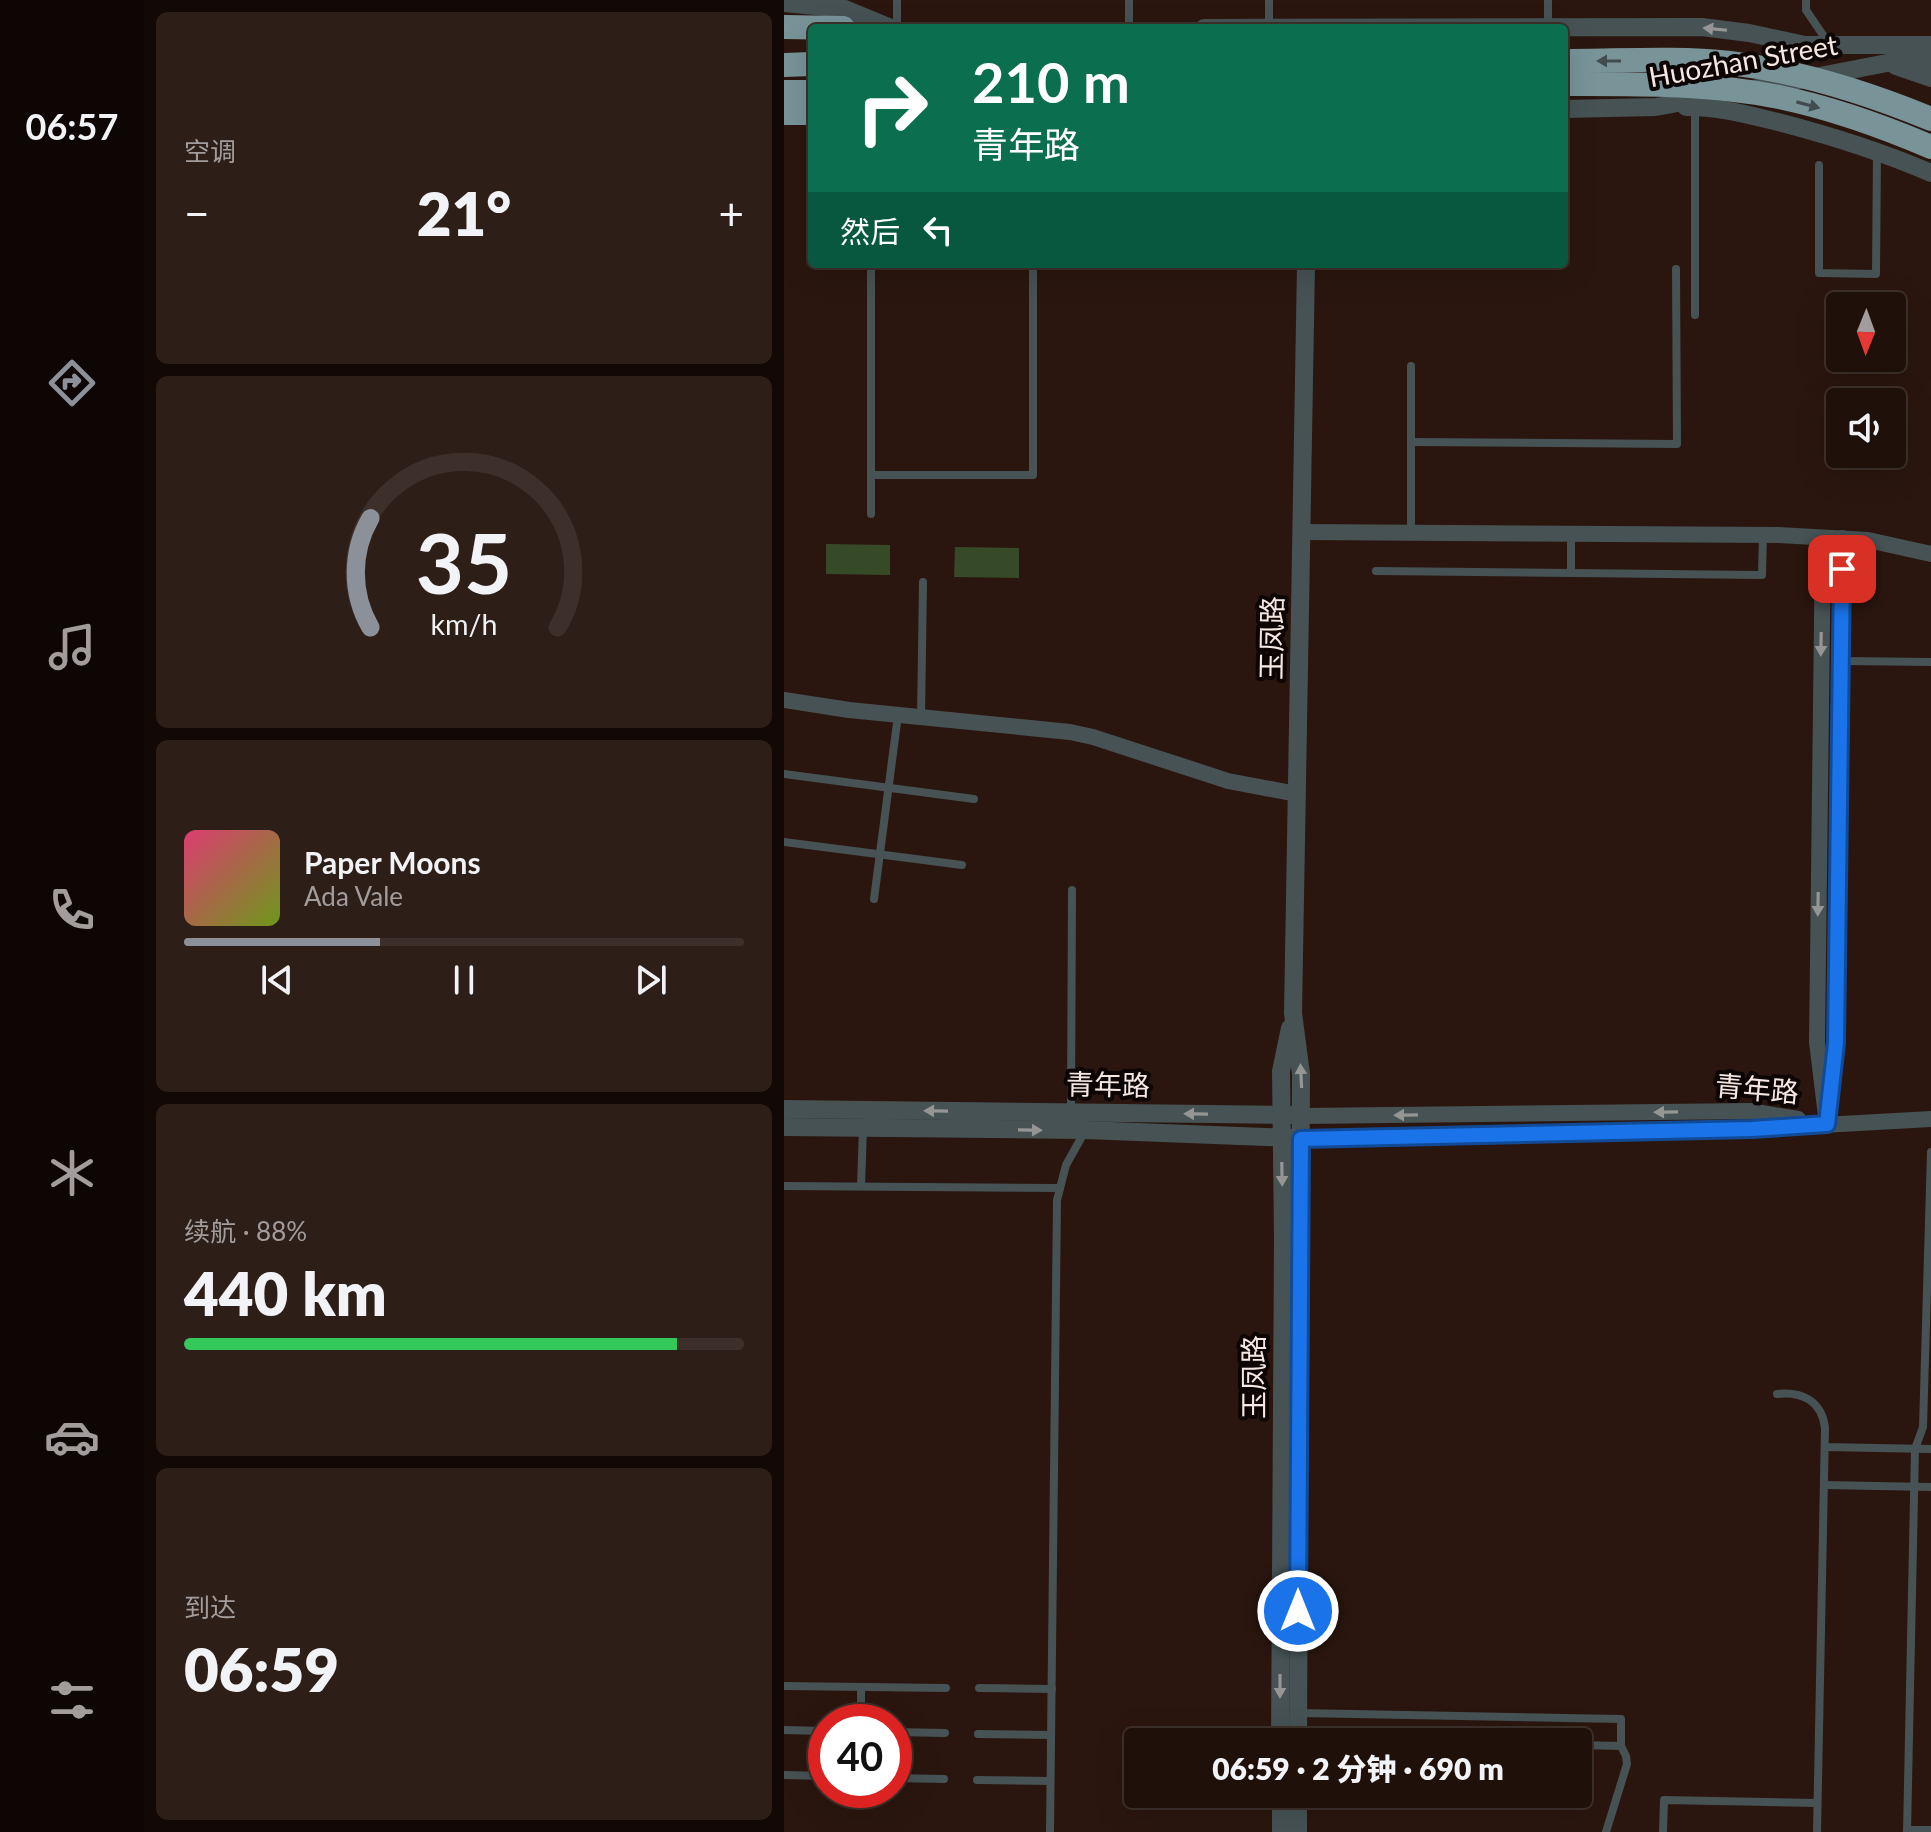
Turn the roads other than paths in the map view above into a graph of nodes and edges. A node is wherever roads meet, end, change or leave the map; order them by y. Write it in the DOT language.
graph roads {
  1 [pos="897,0"];
  2 [pos="1129,0"];
  3 [pos="1269,0"];
  4 [pos="1548,0"];
  5 [pos="1806,0"];
  6 [pos="784,3"];
  7 [pos="884,24"];
  8 [pos="894,24"];
  9 [pos="1129,24"];
  10 [pos="1269,24"];
  11 [pos="1548,24"];
  12 [pos="784,27"];
  13 [pos="808,27"];
  14 [pos="1568,27"];
  15 [pos="1805,45"];
  16 [pos="1829,45"];
  17 [pos="1931,45"];
  18 [pos="1931,60"];
  19 [pos="1568,61"];
  20 [pos="1887,63"];
  21 [pos="808,64"];
  22 [pos="784,65"];
  23 [pos="1931,78"];
  24 [pos="1568,84"];
  25 [pos="784,92"];
  26 [pos="808,92"];
  27 [pos="1656,107"];
  28 [pos="1695,107"];
  29 [pos="1568,109"];
  30 [pos="784,113"];
  31 [pos="808,113"];
  32 [pos="1931,119"];
  33 [pos="808,122"];
  34 [pos="784,123"];
  35 [pos="1931,147"];
  36 [pos="1877,151"];
  37 [pos="1819,165"];
  38 [pos="1931,173"];
  39 [pos="871,268"];
  40 [pos="1033,268"];
  41 [pos="1306,268"];
  42 [pos="1676,269"];
  43 [pos="1695,315"];
  44 [pos="1411,366"];
  45 [pos="1411,442"];
  46 [pos="871,475"];
  47 [pos="871,514"];
  48 [pos="1301,532"];
  49 [pos="1411,532"];
  50 [pos="1571,534"];
  51 [pos="1763,535"];
  52 [pos="1823,538"];
  53 [pos="1842,538"];
  54 [pos="1931,554"];
  55 [pos="1376,571"];
  56 [pos="1571,573"];
  57 [pos="923,582"];
  58 [pos="1841,661"];
  59 [pos="1931,662"];
  60 [pos="784,700"];
  61 [pos="898,715"];
  62 [pos="921,717"];
  63 [pos="784,774"];
  64 [pos="888,788"];
  65 [pos="1297,794"];
  66 [pos="974,799"];
  67 [pos="784,842"];
  68 [pos="880,854"];
  69 [pos="962,865"];
  70 [pos="1072,890"];
  71 [pos="874,899"];
  72 [pos="1293,1013"];
  73 [pos="784,1109"];
  74 [pos="1071,1112"];
  75 [pos="1281,1115"];
  76 [pos="1301,1116"];
  77 [pos="1931,1119"];
  78 [pos="1827,1124"];
  79 [pos="784,1127"];
  80 [pos="863,1128"];
  81 [pos="1085,1130"];
  82 [pos="1282,1136"];
  83 [pos="1301,1139"];
  84 [pos="1931,1152"];
  85 [pos="784,1186"];
  86 [pos="861,1186"];
  87 [pos="1060,1188"];
  88 [pos="1777,1394"];
  89 [pos="1825,1447"];
  90 [pos="1915,1449"];
  91 [pos="1931,1449"];
  92 [pos="1824,1485"];
  93 [pos="1914,1487"];
  94 [pos="1931,1487"];
  95 [pos="784,1686"];
  96 [pos="861,1687"];
  97 [pos="946,1688"];
  98 [pos="979,1688"];
  99 [pos="1052,1689"];
  100 [pos="861,1704"];
  101 [pos="1298,1713"];
  102 [pos="1292,1728"];
  103 [pos="1295,1728"];
  104 [pos="784,1730"];
  105 [pos="808,1731"];
  106 [pos="912,1732"];
  107 [pos="945,1733"];
  108 [pos="978,1734"];
  109 [pos="1051,1735"];
  110 [pos="1592,1745"];
  111 [pos="1621,1746"];
  112 [pos="784,1775"];
  113 [pos="808,1776"];
  114 [pos="912,1778"];
  115 [pos="944,1779"];
  116 [pos="977,1780"];
  117 [pos="1050,1781"];
  118 [pos="1817,1803"];
  119 [pos="1281,1808"];
  120 [pos="1298,1808"];
  121 [pos="1931,1830"];
  122 [pos="1907,1831"];
  123 [pos="1050,1832"];
  124 [pos="1281,1832"];
  125 [pos="1298,1832"];
  126 [pos="1606,1832"];
  127 [pos="1663,1832"];
  128 [pos="1817,1832"];
  1 -- 8 [label="lane"];
  2 -- 9 [label="lane"];
  3 -- 10 [label="lane"];
  4 -- 11 [label="lane"];
  5 -- 16 [label="lane"];
  6 -- 7 [label="street"];
  12 -- 13 [label="highway"];
  15 -- 14 [label="street, Huozhan Street, one-way"];
  15 -- 16 [label="street, Huozhan Street"];
  15 -- 20 [label="street"];
  16 -- 17 [label="street, Huozhan Street"];
  18 -- 20 [label="street, Huozhan Street"];
  32 -- 19 [label="highway, one-way, bridge"];
  20 -- 23 [label="street"];
  20 -- 27 [label="street, Huozhan Street"];
  21 -- 22 [label="highway"];
  24 -- 35 [label="highway, one-way, bridge"];
  25 -- 26 [label="highway"];
  27 -- 28 [label="street"];
  27 -- 29 [label="street, Huozhan Street"];
  28 -- 36 [label="street"];
  28 -- 43 [label="lane"];
  30 -- 31 [label="highway"];
  33 -- 34 [label="street"];
  36 -- 37 [label="lane"];
  36 -- 38 [label="street"];
  39 -- 46 [label="lane"];
  40 -- 46 [label="lane"];
  41 -- 48 [label="street, 玉凤路"];
  42 -- 45 [label="lane"];
  44 -- 45 [label="lane"];
  45 -- 49 [label="lane"];
  46 -- 47 [label="lane"];
  48 -- 49 [label="street"];
  48 -- 65 [label="street, 玉凤路"];
  49 -- 50 [label="street"];
  50 -- 51 [label="street"];
  50 -- 56 [label="lane"];
  51 -- 52 [label="street"];
  51 -- 56 [label="lane"];
  52 -- 53 [label="street"];
  52 -- 78 [label="street, one-way"];
  53 -- 54 [label="street"];
  53 -- 58 [label="street"];
  55 -- 56 [label="lane"];
  57 -- 62 [label="lane"];
  58 -- 59 [label="lane"];
  58 -- 78 [label="street"];
  60 -- 61 [label="street"];
  61 -- 62 [label="street"];
  61 -- 64 [label="lane"];
  62 -- 65 [label="street"];
  63 -- 64 [label="lane"];
  64 -- 66 [label="lane"];
  64 -- 68 [label="lane"];
  65 -- 72 [label="street, 玉凤路"];
  67 -- 68 [label="lane"];
  68 -- 69 [label="lane"];
  68 -- 71 [label="lane"];
  70 -- 74 [label="lane"];
  72 -- 75 [label="street, 玉凤路"];
  76 -- 72 [label="street, 玉凤路, one-way"];
  74 -- 73 [label="street, 青年路, one-way"];
  75 -- 74 [label="street, 青年路, one-way"];
  75 -- 76 [label="street, 青年路"];
  75 -- 82 [label="street, 玉凤路"];
  78 -- 76 [label="street, 青年路, one-way"];
  76 -- 83 [label="street, 玉凤路"];
  77 -- 78 [label="street"];
  78 -- 83 [label="street, 青年路"];
  79 -- 80 [label="street, 青年路"];
  80 -- 81 [label="street, 青年路, one-way"];
  80 -- 86 [label="lane"];
  81 -- 82 [label="street, 青年路"];
  81 -- 87 [label="lane"];
  82 -- 83 [label="street, 青年路"];
  82 -- 102 [label="street, 玉凤路, one-way"];
  83 -- 101 [label="street, 玉凤路"];
  84 -- 90 [label="lane"];
  85 -- 86 [label="lane"];
  86 -- 87 [label="lane"];
  87 -- 99 [label="lane"];
  88 -- 89 [label="lane"];
  89 -- 90 [label="lane"];
  89 -- 92 [label="lane"];
  90 -- 91 [label="lane"];
  90 -- 93 [label="lane"];
  92 -- 93 [label="lane"];
  92 -- 118 [label="lane"];
  93 -- 94 [label="lane"];
  93 -- 122 [label="lane"];
  95 -- 96 [label="lane"];
  96 -- 97 [label="lane"];
  96 -- 100 [label="lane"];
  98 -- 99 [label="lane"];
  99 -- 109 [label="lane"];
  101 -- 103 [label="street, 玉凤路"];
  101 -- 111 [label="lane"];
  104 -- 105 [label="lane"];
  106 -- 107 [label="lane"];
  108 -- 109 [label="lane"];
  109 -- 117 [label="lane"];
  110 -- 111 [label="lane"];
  111 -- 126 [label="lane"];
  112 -- 113 [label="lane"];
  114 -- 115 [label="lane"];
  116 -- 117 [label="lane"];
  117 -- 123 [label="lane"];
  118 -- 127 [label="lane"];
  118 -- 128 [label="lane"];
  119 -- 124 [label="street"];
  120 -- 125 [label="street"];
  121 -- 122 [label="lane"];
}
